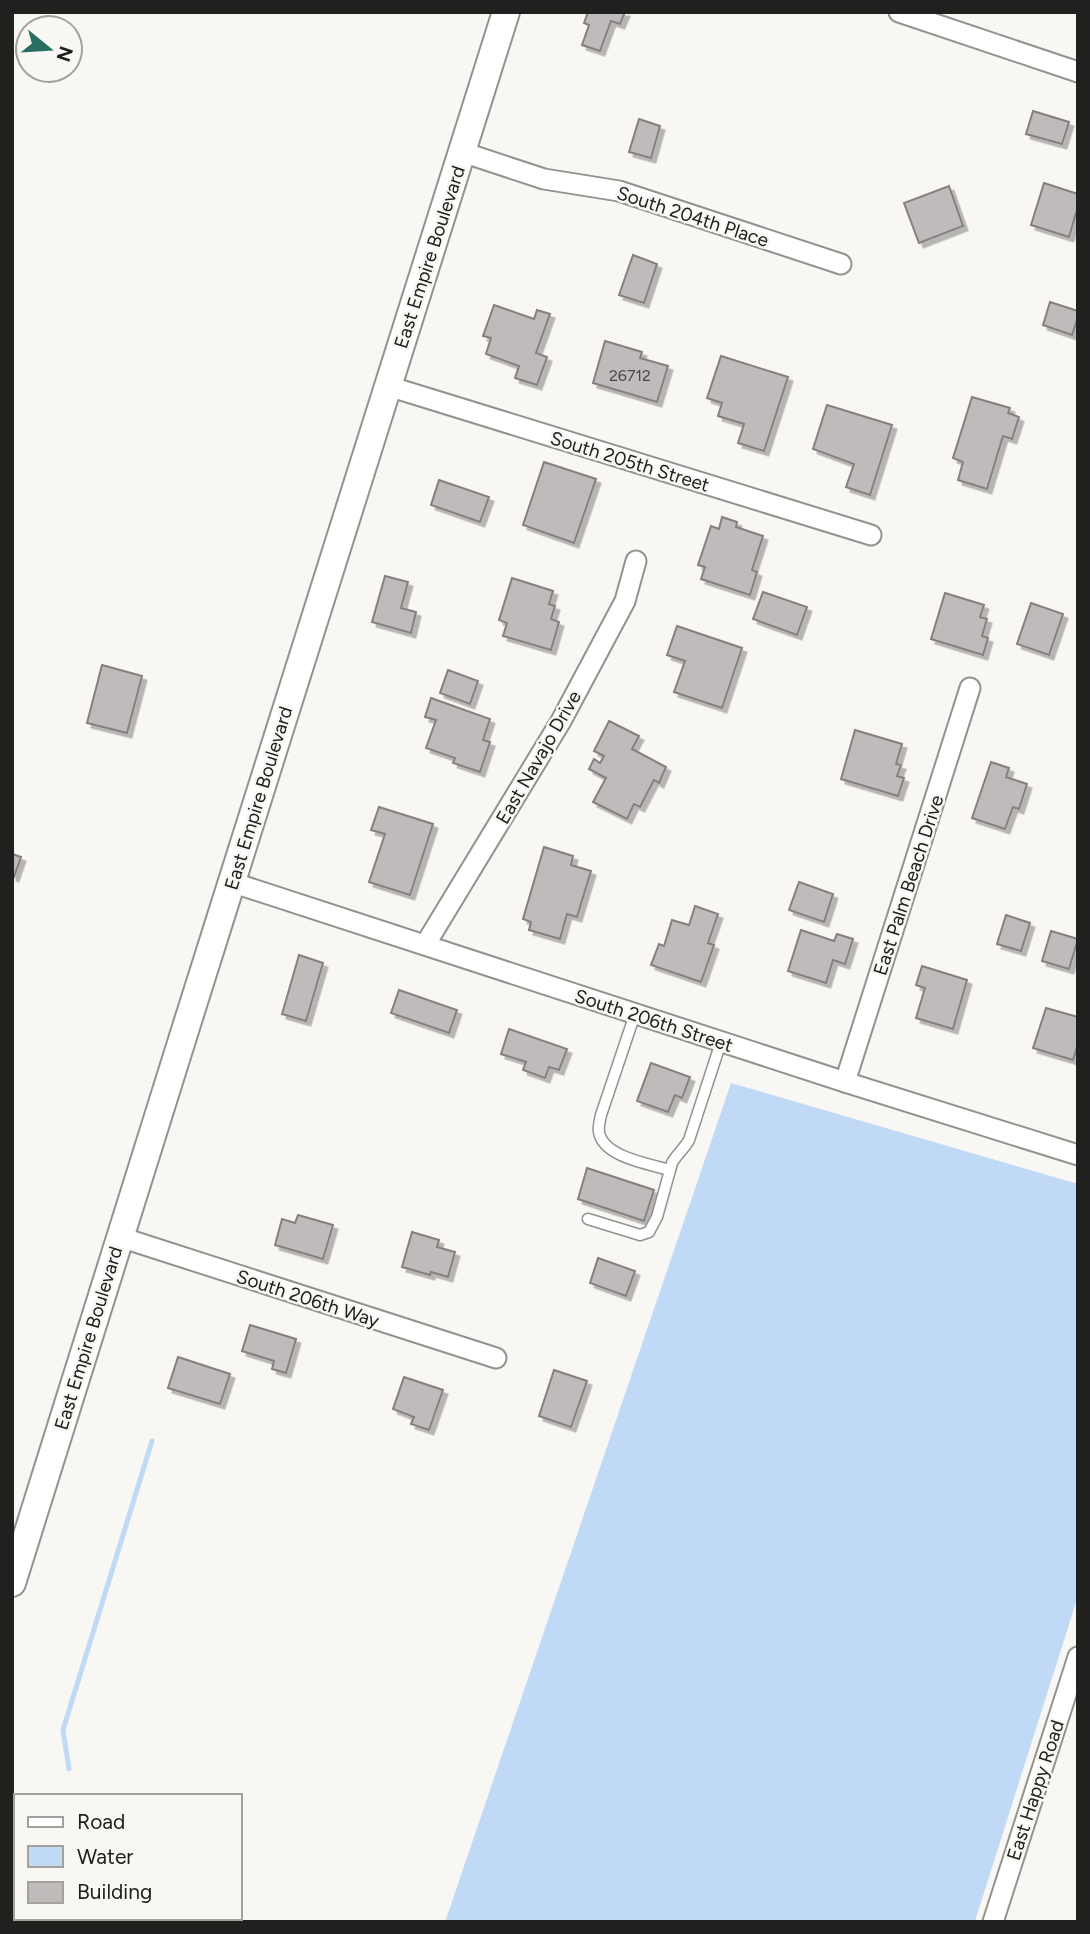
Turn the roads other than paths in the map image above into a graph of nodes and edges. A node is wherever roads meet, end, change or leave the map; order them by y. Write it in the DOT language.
graph roads {
  1 [pos="506,12"];
  2 [pos="899,12"];
  3 [pos="1078,72"];
  4 [pos="462,152"];
  5 [pos="841,264"];
  6 [pos="388,386"];
  7 [pos="871,535"];
  8 [pos="636,562"];
  9 [pos="970,688"];
  10 [pos="232,882"];
  11 [pos="425,945"];
  12 [pos="635,1014"];
  13 [pos="720,1042"];
  14 [pos="845,1082"];
  15 [pos="1078,1155"];
  16 [pos="670,1170"];
  17 [pos="588,1219"];
  18 [pos="120,1237"];
  19 [pos="496,1358"];
  20 [pos="12,1583"];
  21 [pos="1078,1657"];
  22 [pos="993,1922"];
  1 -- 4 [label="main road, East Empire Boulevard"];
  2 -- 3 [label="street"];
  4 -- 5 [label="street, South 204th Place"];
  4 -- 6 [label="main road, East Empire Boulevard"];
  6 -- 7 [label="street, South 205th Street"];
  6 -- 10 [label="main road, East Empire Boulevard"];
  8 -- 11 [label="street, East Navajo Drive"];
  9 -- 14 [label="street, East Palm Beach Drive"];
  10 -- 11 [label="street, South 206th Street"];
  10 -- 18 [label="main road, East Empire Boulevard"];
  11 -- 12 [label="street, South 206th Street"];
  12 -- 13 [label="street, South 206th Street"];
  12 -- 16 [label="lane"];
  13 -- 14 [label="street, South 206th Street"];
  13 -- 16 [label="lane"];
  14 -- 15 [label="street, South 206th Street"];
  16 -- 17 [label="lane"];
  18 -- 19 [label="street, South 206th Way"];
  18 -- 20 [label="main road, East Empire Boulevard"];
  21 -- 22 [label="street, East Happy Road"];
}
